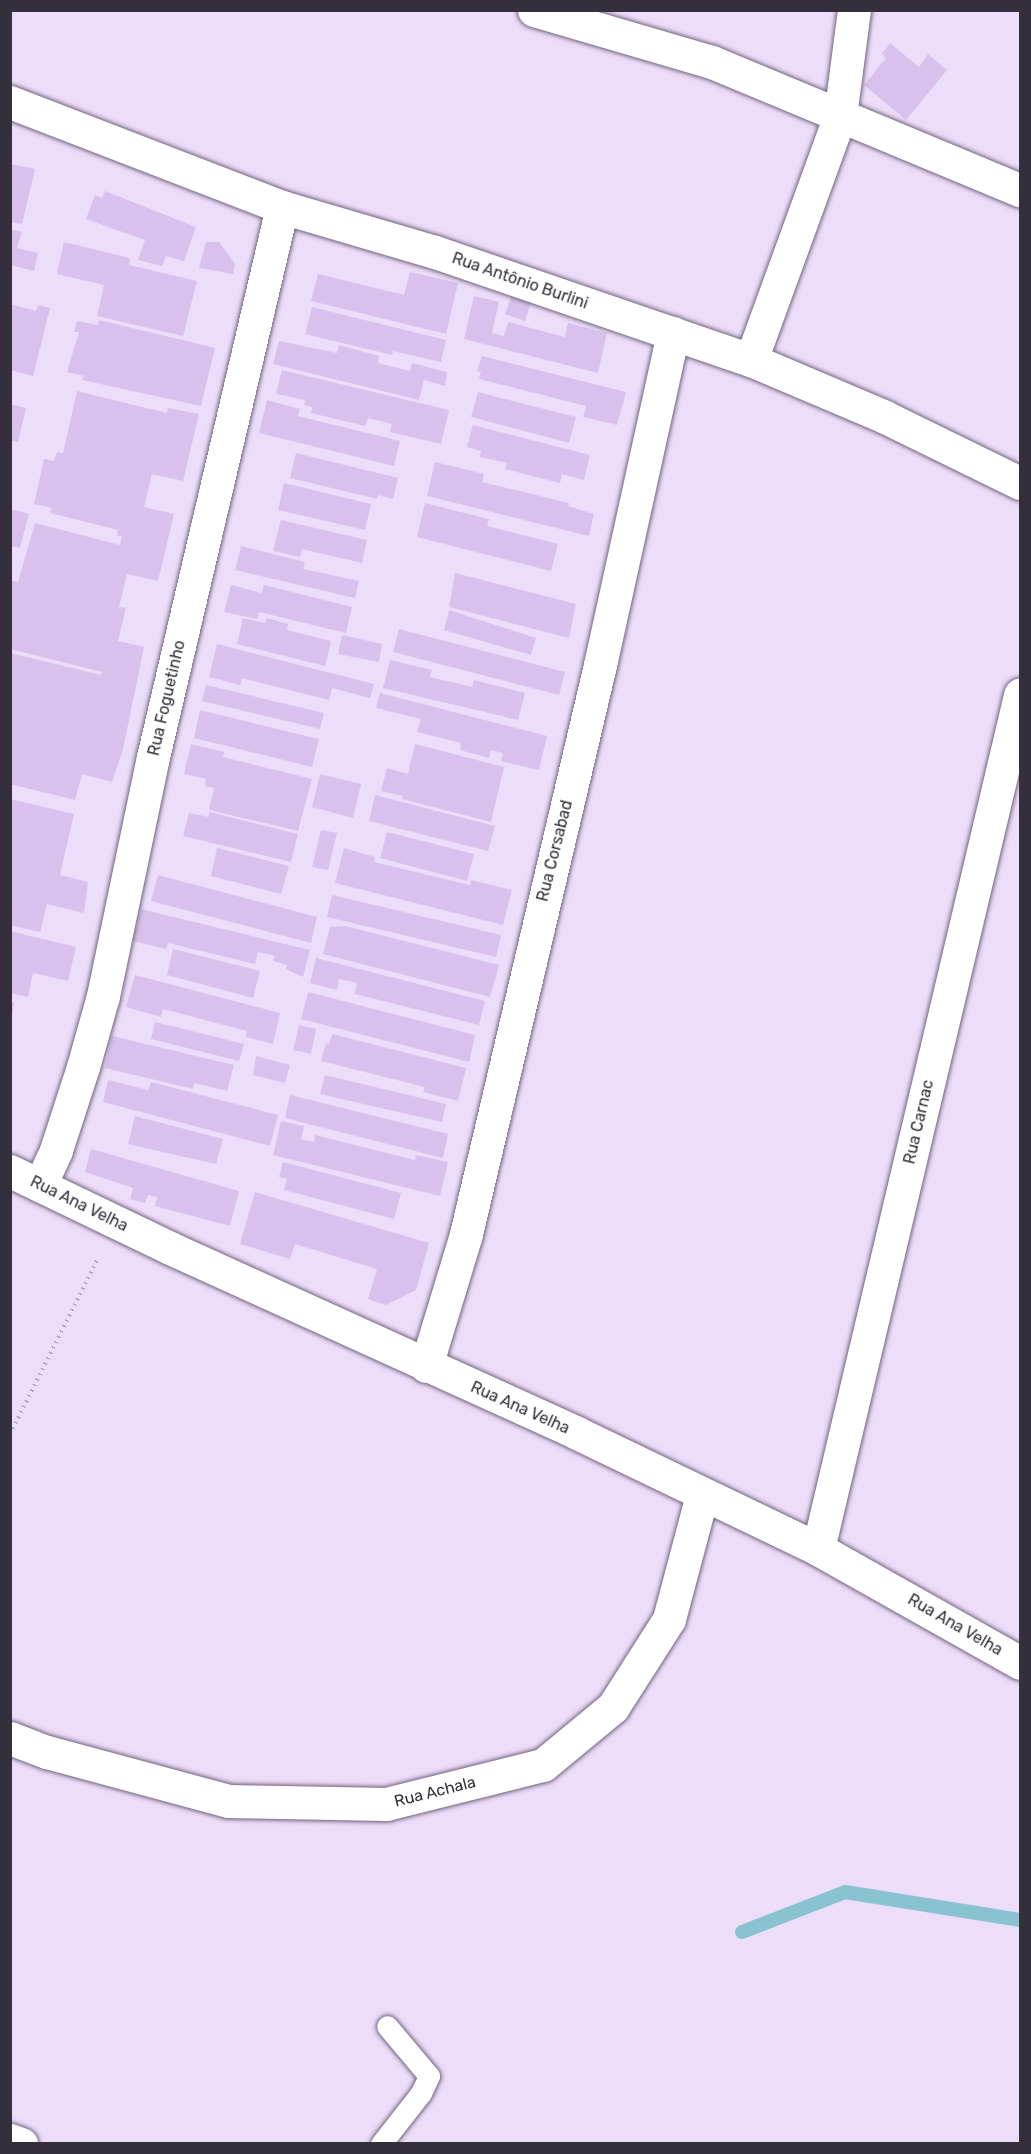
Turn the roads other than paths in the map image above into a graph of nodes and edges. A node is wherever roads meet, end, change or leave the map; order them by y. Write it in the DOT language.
graph roads {
  1 [pos="534,10"];
  2 [pos="854,10"];
  3 [pos="10,102"];
  4 [pos="840,116"];
  5 [pos="1020,189"];
  6 [pos="282,207"];
  7 [pos="672,333"];
  8 [pos="751,360"];
  9 [pos="1020,483"];
  10 [pos="1020,695"];
  11 [pos="10,1171"];
  12 [pos="40,1185"];
  13 [pos="426,1366"];
  14 [pos="702,1495"];
  15 [pos="818,1549"];
  16 [pos="1020,1663"];
  17 [pos="10,1738"];
  18 [pos="387,2026"];
  19 [pos="10,2140"];
  20 [pos="21,2144"];
  21 [pos="381,2144"];
  1 -- 4 [label="street"];
  2 -- 4 [label="street"];
  3 -- 6 [label="street, Rua Antônio Burlini"];
  4 -- 5 [label="street"];
  4 -- 8 [label="street"];
  6 -- 7 [label="street, Rua Antônio Burlini"];
  6 -- 12 [label="street, Rua Foguetinho"];
  7 -- 8 [label="street, Rua Antônio Burlini"];
  7 -- 13 [label="street, Rua Corsabad"];
  8 -- 9 [label="street, Rua Antônio Burlini"];
  10 -- 15 [label="street, Rua Carnac"];
  11 -- 12 [label="street, Rua Ana Velha"];
  12 -- 13 [label="street, Rua Ana Velha"];
  13 -- 14 [label="street, Rua Ana Velha"];
  14 -- 15 [label="street, Rua Ana Velha"];
  14 -- 17 [label="street, Rua Achala"];
  15 -- 16 [label="street, Rua Ana Velha"];
  18 -- 21 [label="lane"];
  19 -- 20 [label="street"];
}
